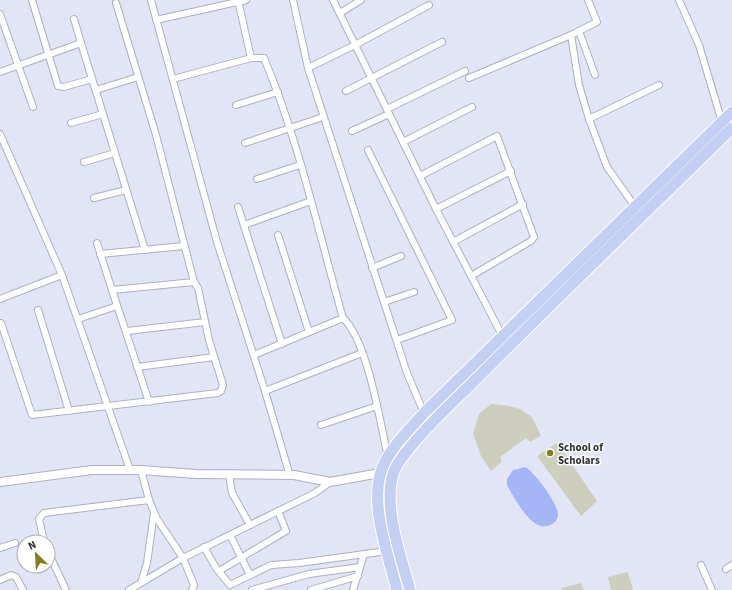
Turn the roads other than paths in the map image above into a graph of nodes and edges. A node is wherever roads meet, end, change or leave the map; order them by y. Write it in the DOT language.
graph roads {
  1 [pos="32,0"];
  2 [pos="151,0"];
  3 [pos="246,0"];
  4 [pos="293,0"];
  5 [pos="333,0"];
  6 [pos="361,0"];
  7 [pos="588,0"];
  8 [pos="680,0"];
  9 [pos="238,1"];
  10 [pos="116,3"];
  11 [pos="429,5"];
  12 [pos="340,13"];
  13 [pos="0,14"];
  14 [pos="74,19"];
  15 [pos="156,20"];
  16 [pos="579,31"];
  17 [pos="571,35"];
  18 [pos="442,42"];
  19 [pos="81,43"];
  20 [pos="355,45"];
  21 [pos="49,55"];
  22 [pos="251,58"];
  23 [pos="19,66"];
  24 [pos="308,68"];
  25 [pos="465,71"];
  26 [pos="0,72"];
  27 [pos="595,75"];
  28 [pos="138,77"];
  29 [pos="372,78"];
  30 [pos="469,78"];
  31 [pos="92,79"];
  32 [pos="173,79"];
  33 [pos="659,85"];
  34 [pos="96,90"];
  35 [pos="346,91"];
  36 [pos="278,92"];
  37 [pos="236,105"];
  38 [pos="34,107"];
  39 [pos="472,107"];
  40 [pos="388,111"];
  41 [pos="732,112"];
  42 [pos="103,114"];
  43 [pos="323,116"];
  44 [pos="589,119"];
  45 [pos="722,122"];
  46 [pos="72,123"];
  47 [pos="732,128"];
  48 [pos="290,129"];
  49 [pos="352,131"];
  50 [pos="0,134"];
  51 [pos="403,142"];
  52 [pos="245,143"];
  53 [pos="368,150"];
  54 [pos="115,153"];
  55 [pos="84,162"];
  56 [pos="300,165"];
  57 [pos="511,171"];
  58 [pos="420,176"];
  59 [pos="257,179"];
  60 [pos="126,190"];
  61 [pos="94,198"];
  62 [pos="310,201"];
  63 [pos="523,204"];
  64 [pos="634,206"];
  65 [pos="238,207"];
  66 [pos="436,209"];
  67 [pos="643,216"];
  68 [pos="244,226"];
  69 [pos="278,235"];
  70 [pos="453,242"];
  71 [pos="97,243"];
  72 [pos="184,246"];
  73 [pos="145,250"];
  74 [pos="100,254"];
  75 [pos="401,256"];
  76 [pos="372,268"];
  77 [pos="62,275"];
  78 [pos="471,276"];
  79 [pos="194,282"];
  80 [pos="112,290"];
  81 [pos="414,292"];
  82 [pos="0,298"];
  83 [pos="384,302"];
  84 [pos="117,306"];
  85 [pos="38,310"];
  86 [pos="343,318"];
  87 [pos="78,319"];
  88 [pos="205,322"];
  89 [pos="1,323"];
  90 [pos="126,331"];
  91 [pos="309,332"];
  92 [pos="503,337"];
  93 [pos="397,340"];
  94 [pos="282,344"];
  95 [pos="362,353"];
  96 [pos="254,355"];
  97 [pos="214,357"];
  98 [pos="137,367"];
  99 [pos="265,391"];
  100 [pos="149,402"];
  101 [pos="377,406"];
  102 [pos="109,407"];
  103 [pos="69,411"];
  104 [pos="424,413"];
  105 [pos="322,425"];
  106 [pos="388,457"];
  107 [pos="130,470"];
  108 [pos="141,470"];
  109 [pos="380,472"];
  110 [pos="393,472"];
  111 [pos="229,474"];
  112 [pos="290,476"];
  113 [pos="0,482"];
  114 [pos="330,482"];
  115 [pos="149,500"];
  116 [pos="278,511"];
  117 [pos="154,513"];
  118 [pos="250,525"];
  119 [pos="42,534"];
  120 [pos="230,535"];
  121 [pos="15,543"];
  122 [pos="204,547"];
  123 [pos="0,548"];
  124 [pos="387,551"];
  125 [pos="364,554"];
  126 [pos="182,558"];
  127 [pos="242,558"];
  128 [pos="701,565"];
  129 [pos="732,565"];
  130 [pos="360,567"];
  131 [pos="56,569"];
  132 [pos="726,569"];
  133 [pos="219,571"];
  134 [pos="250,575"];
  135 [pos="358,576"];
  136 [pos="0,580"];
  137 [pos="141,583"];
  138 [pos="233,584"];
  139 [pos="194,588"];
  140 [pos="23,590"];
  141 [pos="66,590"];
  142 [pos="130,590"];
  143 [pos="237,590"];
  144 [pos="252,590"];
  145 [pos="311,590"];
  146 [pos="353,590"];
  147 [pos="397,590"];
  148 [pos="410,590"];
  149 [pos="712,590"];
  1 -- 21 [label="street"];
  2 -- 15 [label="street"];
  3 -- 9 [label="street"];
  4 -- 24 [label="street"];
  5 -- 12 [label="street"];
  6 -- 12 [label="street"];
  7 -- 16 [label="street"];
  8 -- 45 [label="street"];
  9 -- 15 [label="street"];
  9 -- 22 [label="street"];
  10 -- 28 [label="street"];
  11 -- 20 [label="street"];
  12 -- 20 [label="street"];
  13 -- 23 [label="street"];
  14 -- 19 [label="street"];
  15 -- 32 [label="street"];
  16 -- 17 [label="street"];
  16 -- 27 [label="street"];
  17 -- 30 [label="street"];
  17 -- 44 [label="street"];
  18 -- 29 [label="street"];
  19 -- 21 [label="street"];
  19 -- 31 [label="street"];
  20 -- 24 [label="street"];
  20 -- 29 [label="street"];
  21 -- 23 [label="street"];
  21 -- 31 [label="street"];
  22 -- 32 [label="street"];
  22 -- 36 [label="street"];
  23 -- 26 [label="street"];
  23 -- 38 [label="street"];
  24 -- 43 [label="street"];
  25 -- 40 [label="street"];
  28 -- 34 [label="street"];
  28 -- 72 [label="street"];
  29 -- 35 [label="street"];
  29 -- 40 [label="street"];
  31 -- 34 [label="street"];
  32 -- 96 [label="street"];
  33 -- 44 [label="street"];
  34 -- 42 [label="street"];
  36 -- 37 [label="street"];
  36 -- 48 [label="street"];
  39 -- 51 [label="street"];
  40 -- 49 [label="street"];
  40 -- 51 [label="street"];
  41 -- 45 [label="highway"];
  42 -- 46 [label="street"];
  42 -- 54 [label="street"];
  43 -- 48 [label="street"];
  43 -- 76 [label="street"];
  44 -- 64 [label="street"];
  45 -- 64 [label="highway"];
  47 -- 67 [label="highway"];
  48 -- 52 [label="street"];
  48 -- 56 [label="street"];
  50 -- 77 [label="street"];
  51 -- 58 [label="street"];
  53 -- 93 [label="street"];
  54 -- 55 [label="street"];
  54 -- 60 [label="street"];
  56 -- 59 [label="street"];
  56 -- 62 [label="street"];
  57 -- 58 [label="street"];
  57 -- 63 [label="street"];
  57 -- 66 [label="street"];
  58 -- 66 [label="street"];
  60 -- 61 [label="street"];
  60 -- 73 [label="street"];
  62 -- 68 [label="street"];
  62 -- 86 [label="street"];
  63 -- 70 [label="street"];
  63 -- 78 [label="street"];
  64 -- 67 [label="street"];
  64 -- 92 [label="highway"];
  65 -- 68 [label="street"];
  66 -- 70 [label="street"];
  67 -- 110 [label="highway"];
  68 -- 94 [label="street"];
  69 -- 91 [label="street"];
  70 -- 78 [label="street"];
  71 -- 74 [label="street"];
  72 -- 73 [label="street"];
  72 -- 79 [label="street"];
  73 -- 74 [label="street"];
  74 -- 80 [label="street"];
  75 -- 76 [label="street"];
  76 -- 83 [label="street"];
  77 -- 82 [label="street"];
  77 -- 87 [label="street"];
  78 -- 92 [label="street"];
  79 -- 80 [label="street"];
  79 -- 88 [label="street"];
  80 -- 84 [label="street"];
  81 -- 83 [label="street"];
  83 -- 93 [label="street"];
  84 -- 87 [label="street"];
  84 -- 90 [label="street"];
  85 -- 103 [label="street"];
  86 -- 91 [label="street"];
  86 -- 95 [label="street"];
  87 -- 102 [label="street"];
  88 -- 90 [label="street"];
  88 -- 97 [label="street"];
  89 -- 103 [label="street"];
  90 -- 98 [label="street"];
  91 -- 94 [label="street"];
  92 -- 104 [label="highway"];
  93 -- 104 [label="street"];
  94 -- 96 [label="street"];
  95 -- 99 [label="street"];
  95 -- 101 [label="street"];
  96 -- 99 [label="street"];
  97 -- 98 [label="street"];
  97 -- 100 [label="street"];
  98 -- 100 [label="street"];
  99 -- 112 [label="street"];
  100 -- 102 [label="street"];
  101 -- 105 [label="street"];
  101 -- 106 [label="street"];
  102 -- 103 [label="street"];
  102 -- 107 [label="street"];
  104 -- 106 [label="highway"];
  106 -- 109 [label="highway"];
  107 -- 108 [label="street"];
  107 -- 113 [label="street"];
  108 -- 111 [label="street"];
  108 -- 115 [label="street"];
  109 -- 110 [label="street"];
  109 -- 114 [label="street"];
  109 -- 124 [label="highway"];
  110 -- 148 [label="highway"];
  111 -- 112 [label="street"];
  111 -- 118 [label="street"];
  112 -- 114 [label="street"];
  114 -- 116 [label="street"];
  115 -- 117 [label="street"];
  115 -- 119 [label="street"];
  116 -- 118 [label="street"];
  116 -- 127 [label="street"];
  117 -- 126 [label="street"];
  117 -- 137 [label="street"];
  118 -- 120 [label="street"];
  120 -- 122 [label="street"];
  120 -- 127 [label="street"];
  121 -- 123 [label="street"];
  122 -- 126 [label="street"];
  122 -- 133 [label="street"];
  124 -- 125 [label="street"];
  124 -- 147 [label="highway"];
  125 -- 130 [label="street"];
  125 -- 134 [label="street"];
  126 -- 137 [label="street"];
  126 -- 139 [label="street"];
  127 -- 133 [label="street"];
  127 -- 134 [label="street"];
  128 -- 149 [label="street"];
  129 -- 132 [label="street"];
  130 -- 135 [label="street"];
  130 -- 144 [label="street"];
  131 -- 141 [label="street"];
  133 -- 138 [label="street"];
  134 -- 138 [label="street"];
  135 -- 145 [label="street"];
  135 -- 146 [label="street"];
  136 -- 140 [label="street"];
  137 -- 142 [label="street"];
  138 -- 143 [label="street"];
}
